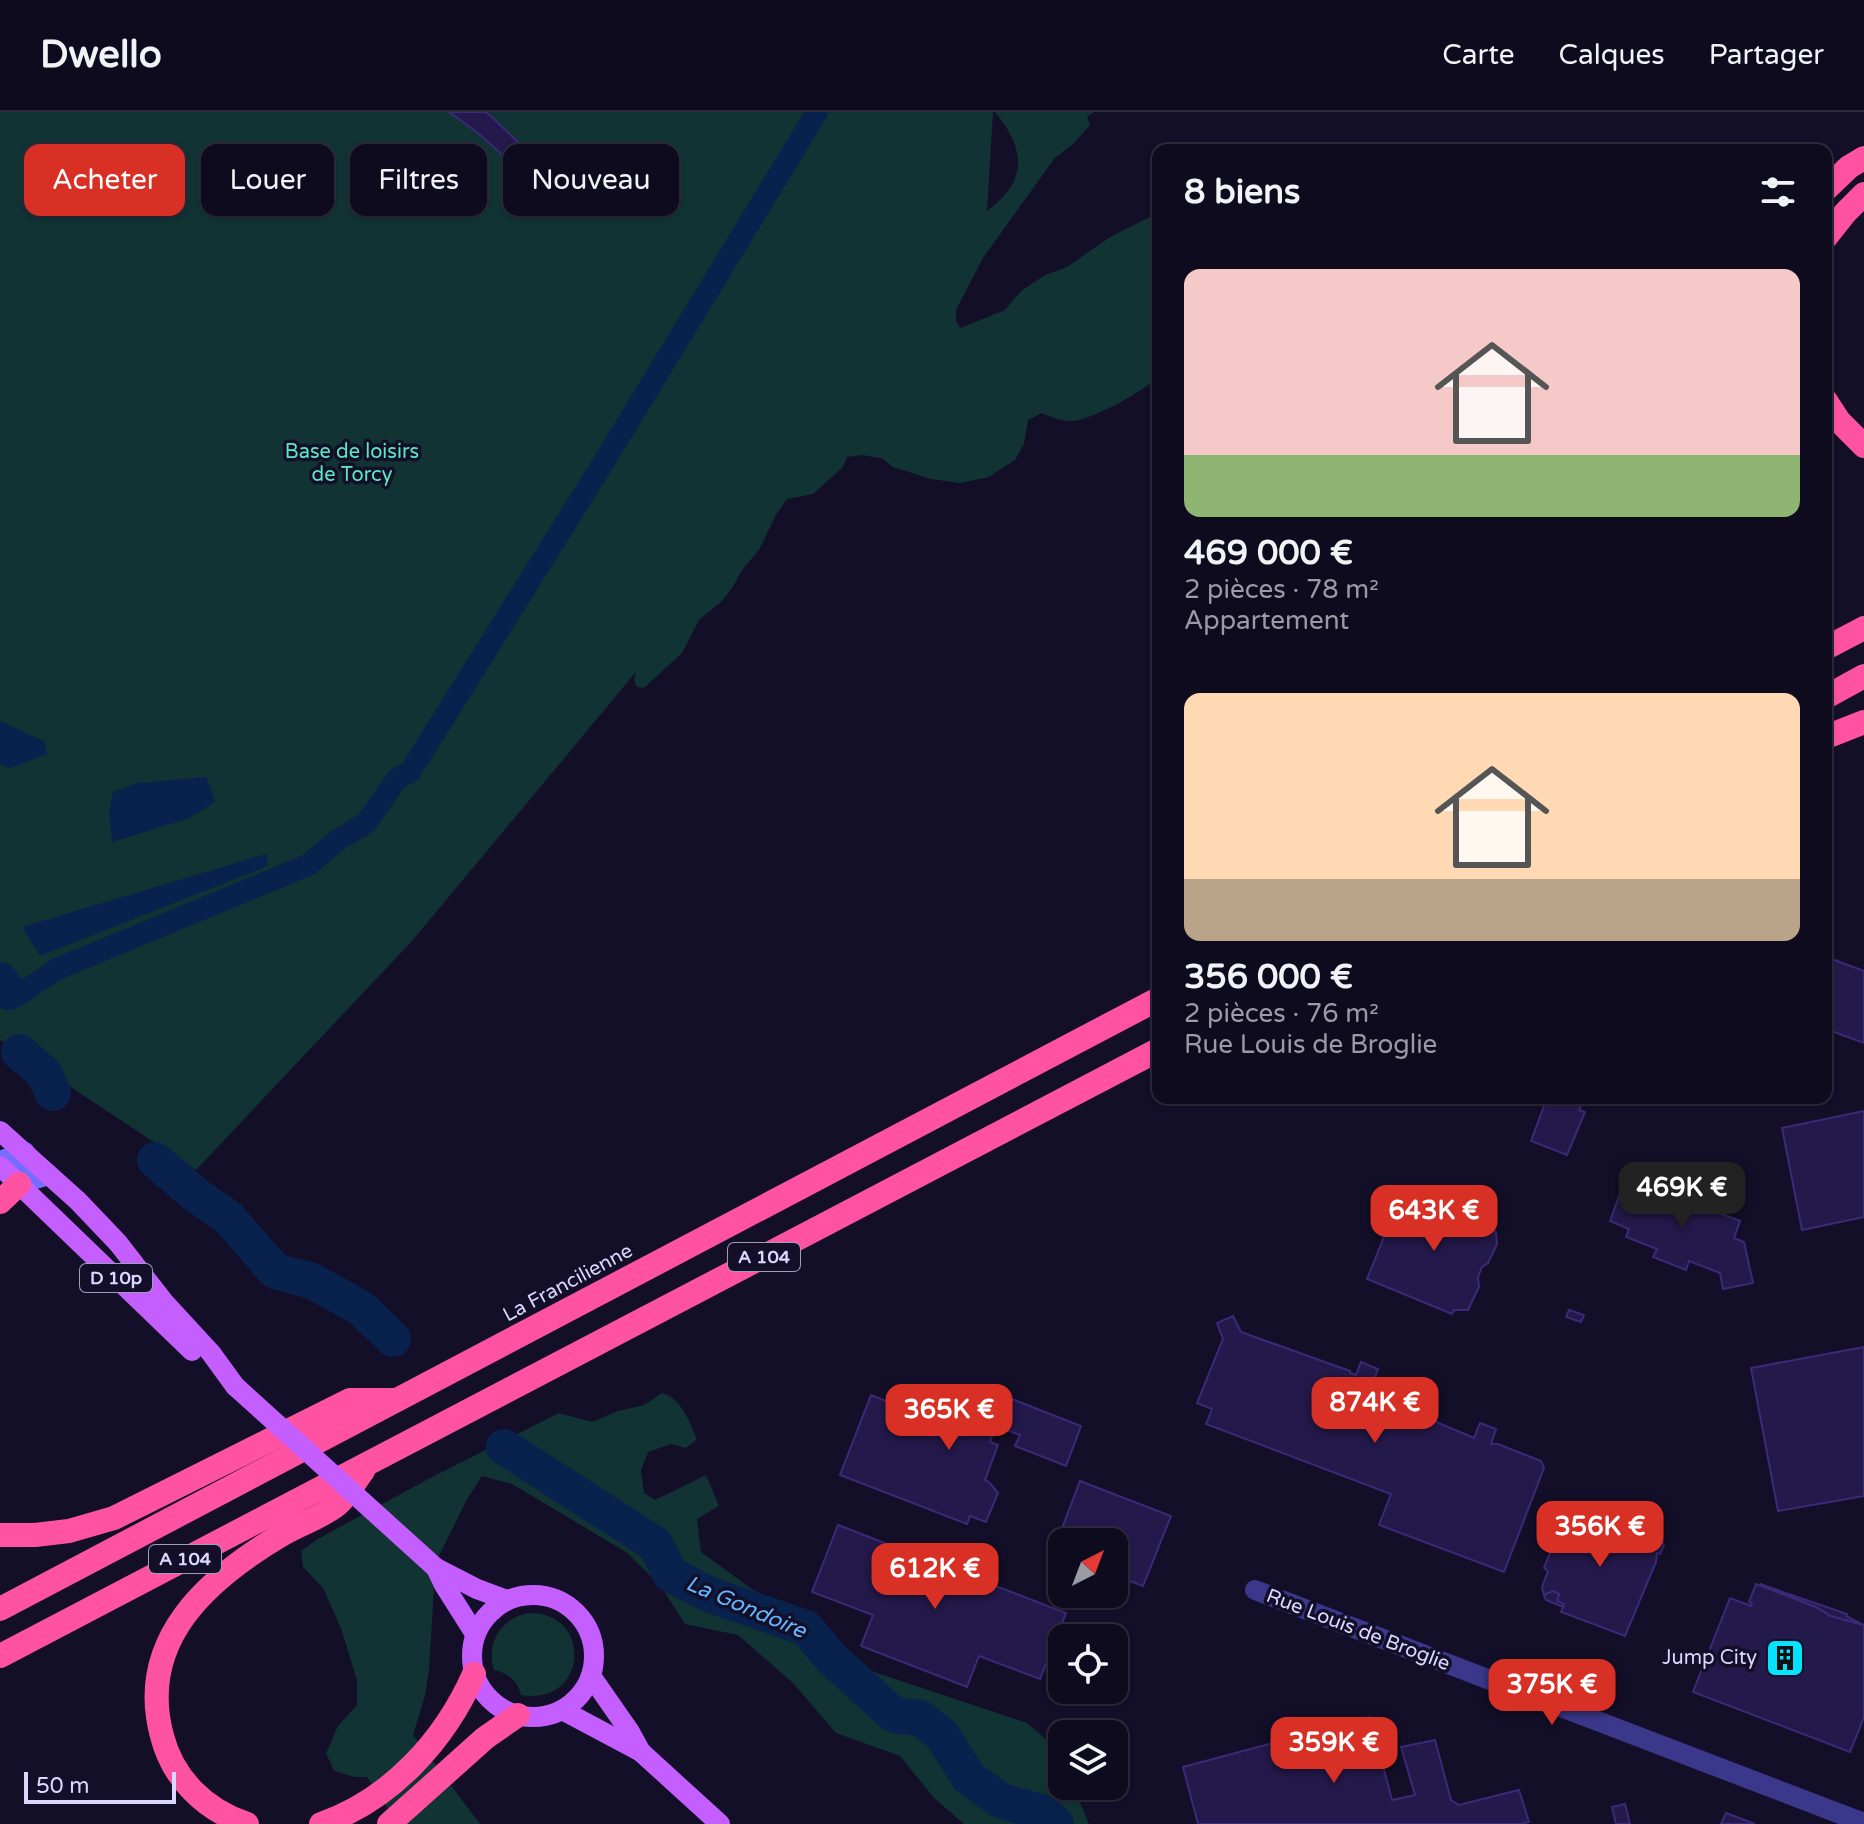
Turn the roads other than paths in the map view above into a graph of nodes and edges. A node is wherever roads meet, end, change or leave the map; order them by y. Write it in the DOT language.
graph roads {
  1 [pos="1864,158"];
  2 [pos="1832,183"];
  3 [pos="1864,194"];
  4 [pos="1832,229"];
  5 [pos="1832,410"];
  6 [pos="1864,446"];
  7 [pos="1864,628"];
  8 [pos="1832,645"];
  9 [pos="1864,676"];
  10 [pos="1832,694"];
  11 [pos="1864,722"];
  12 [pos="1832,735"];
  13 [pos="1152,1002"];
  14 [pos="1152,1053"];
  15 [pos="0,1131"];
  16 [pos="25,1152"];
  17 [pos="0,1163"];
  18 [pos="49,1175"];
  19 [pos="19,1184"];
  20 [pos="0,1202"];
  21 [pos="235,1386"];
  22 [pos="397,1400"];
  23 [pos="369,1463"];
  24 [pos="0,1535"];
  25 [pos="436,1568"];
  26 [pos="1255,1590"];
  27 [pos="507,1600"];
  28 [pos="0,1609"];
  29 [pos="475,1634"];
  30 [pos="0,1656"];
  31 [pos="474,1674"];
  32 [pos="591,1676"];
  33 [pos="562,1710"];
  34 [pos="518,1715"];
  35 [pos="641,1752"];
  36 [pos="1864,1823"];
  37 [pos="247,1824"];
  38 [pos="321,1824"];
  39 [pos="389,1824"];
  40 [pos="720,1824"];
  1 -- 2 [label="highway"];
  3 -- 4 [label="highway"];
  5 -- 6 [label="highway"];
  7 -- 8 [label="highway"];
  9 -- 10 [label="highway"];
  11 -- 12 [label="highway"];
  13 -- 22 [label="highway, La Francilienne / A 104"];
  14 -- 23 [label="highway, A 104"];
  15 -- 16 [label="main road, D 10p"];
  16 -- 17 [label="main road"];
  16 -- 18 [label="main road, D 10p"];
  16 -- 19 [label="main road"];
  17 -- 19 [label="main road, D 10p"];
  18 -- 19 [label="main road"];
  18 -- 21 [label="main road, D 10p"];
  19 -- 20 [label="highway"];
  19 -- 21 [label="main road, D 10p"];
  21 -- 25 [label="main road, D 10p, bridge"];
  22 -- 24 [label="highway"];
  22 -- 28 [label="highway, La Francilienne / A 104"];
  23 -- 30 [label="highway, A 104"];
  23 -- 37 [label="highway"];
  25 -- 27 [label="main road, D 10p"];
  25 -- 29 [label="main road, D 10p"];
  26 -- 36 [label="street, Rue Louis de Broglie"];
  27 -- 29 [label="main road"];
  27 -- 32 [label="main road"];
  29 -- 31 [label="main road"];
  31 -- 34 [label="main road"];
  31 -- 38 [label="highway"];
  32 -- 33 [label="main road"];
  32 -- 35 [label="main road"];
  33 -- 34 [label="main road"];
  33 -- 35 [label="main road"];
  34 -- 39 [label="highway"];
  35 -- 40 [label="main road"];
}
